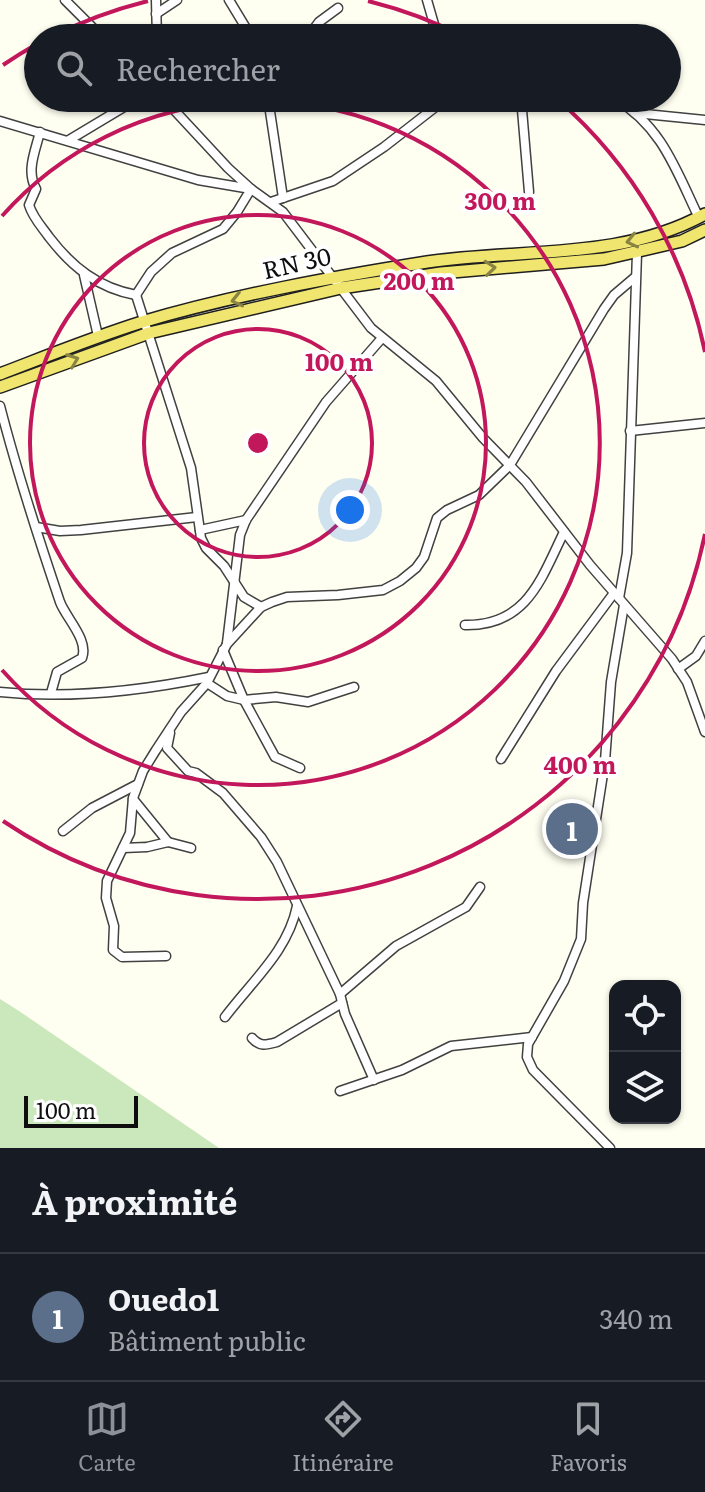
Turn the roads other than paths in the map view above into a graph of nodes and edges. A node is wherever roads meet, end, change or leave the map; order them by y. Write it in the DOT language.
graph roads {
  1 [pos="65,0"];
  2 [pos="156,0"];
  3 [pos="177,0"];
  4 [pos="229,0"];
  5 [pos="427,0"];
  6 [pos="338,8"];
  7 [pos="156,14"];
  8 [pos="89,24"];
  9 [pos="156,24"];
  10 [pos="244,24"];
  11 [pos="318,24"];
  12 [pos="434,24"];
  13 [pos="116,112"];
  14 [pos="176,112"];
  15 [pos="267,112"];
  16 [pos="429,112"];
  17 [pos="522,112"];
  18 [pos="635,113"];
  19 [pos="705,120"];
  20 [pos="0,121"];
  21 [pos="40,132"];
  22 [pos="69,140"];
  23 [pos="251,189"];
  24 [pos="529,192"];
  25 [pos="283,198"];
  26 [pos="271,202"];
  27 [pos="702,216"];
  28 [pos="705,230"];
  29 [pos="637,253"];
  30 [pos="84,275"];
  31 [pos="333,277"];
  32 [pos="634,278"];
  33 [pos="341,288"];
  34 [pos="136,295"];
  35 [pos="147,327"];
  36 [pos="98,336"];
  37 [pos="382,338"];
  38 [pos="0,374"];
  39 [pos="0,387"];
  40 [pos="0,406"];
  41 [pos="705,423"];
  42 [pos="630,431"];
  43 [pos="510,465"];
  44 [pos="197,517"];
  45 [pos="246,520"];
  46 [pos="36,527"];
  47 [pos="200,530"];
  48 [pos="564,532"];
  49 [pos="234,583"];
  50 [pos="619,599"];
  51 [pos="261,607"];
  52 [pos="465,625"];
  53 [pos="705,641"];
  54 [pos="225,647"];
  55 [pos="678,669"];
  56 [pos="208,680"];
  57 [pos="354,687"];
  58 [pos="0,692"];
  59 [pos="51,693"];
  60 [pos="244,700"];
  61 [pos="171,729"];
  62 [pos="705,730"];
  63 [pos="167,748"];
  64 [pos="156,750"];
  65 [pos="501,759"];
  66 [pos="300,768"];
  67 [pos="138,784"];
  68 [pos="133,798"];
  69 [pos="63,831"];
  70 [pos="168,842"];
  71 [pos="123,848"];
  72 [pos="191,848"];
  73 [pos="480,887"];
  74 [pos="297,906"];
  75 [pos="166,956"];
  76 [pos="341,998"];
  77 [pos="225,1017"];
  78 [pos="532,1037"];
  79 [pos="252,1038"];
  80 [pos="374,1080"];
  81 [pos="340,1091"];
  82 [pos="610,1148"];
  1 -- 8 [label="street"];
  2 -- 7 [label="street"];
  3 -- 7 [label="street"];
  4 -- 10 [label="street"];
  5 -- 12 [label="street"];
  6 -- 11 [label="street"];
  7 -- 9 [label="street"];
  13 -- 22 [label="street"];
  14 -- 23 [label="street"];
  15 -- 25 [label="street"];
  16 -- 25 [label="street"];
  17 -- 24 [label="street"];
  18 -- 19 [label="street"];
  18 -- 27 [label="street"];
  20 -- 21 [label="street"];
  21 -- 22 [label="street"];
  21 -- 30 [label="street"];
  22 -- 23 [label="street"];
  23 -- 26 [label="street"];
  23 -- 34 [label="street"];
  25 -- 26 [label="street"];
  26 -- 31 [label="street"];
  27 -- 31 [label="main road, RN 30 / RN 30, one-way"];
  28 -- 29 [label="main road, RN 30"];
  29 -- 32 [label="street"];
  33 -- 29 [label="main road, RN 30, one-way"];
  30 -- 34 [label="street"];
  30 -- 36 [label="street"];
  31 -- 33 [label="street"];
  31 -- 35 [label="main road, RN 30 / RN 30, one-way"];
  32 -- 42 [label="street"];
  32 -- 43 [label="street"];
  33 -- 35 [label="main road, RN 30"];
  33 -- 37 [label="street"];
  34 -- 35 [label="street"];
  35 -- 36 [label="main road, RN 30 / RN 30"];
  39 -- 35 [label="main road, RN 30, one-way"];
  35 -- 44 [label="street"];
  36 -- 38 [label="main road, RN 30 / RN 30"];
  37 -- 43 [label="street"];
  37 -- 45 [label="street"];
  40 -- 46 [label="street"];
  41 -- 42 [label="street"];
  42 -- 50 [label="street"];
  43 -- 48 [label="street"];
  43 -- 51 [label="street"];
  44 -- 46 [label="street"];
  44 -- 47 [label="street"];
  45 -- 47 [label="street"];
  45 -- 49 [label="street"];
  46 -- 59 [label="street"];
  47 -- 49 [label="street"];
  48 -- 50 [label="street"];
  48 -- 52 [label="street"];
  49 -- 51 [label="street"];
  49 -- 54 [label="street"];
  50 -- 55 [label="street"];
  50 -- 65 [label="street"];
  50 -- 78 [label="street"];
  51 -- 54 [label="street"];
  53 -- 55 [label="street"];
  54 -- 56 [label="street"];
  54 -- 60 [label="street"];
  55 -- 62 [label="street"];
  56 -- 59 [label="street"];
  56 -- 60 [label="street"];
  56 -- 61 [label="street"];
  57 -- 60 [label="street"];
  58 -- 59 [label="street"];
  60 -- 66 [label="street"];
  61 -- 63 [label="street"];
  61 -- 64 [label="street"];
  63 -- 64 [label="street"];
  63 -- 74 [label="street"];
  64 -- 67 [label="street"];
  67 -- 68 [label="street"];
  67 -- 69 [label="street"];
  68 -- 70 [label="street"];
  68 -- 71 [label="street"];
  70 -- 71 [label="street"];
  70 -- 72 [label="street"];
  71 -- 75 [label="street"];
  73 -- 76 [label="street"];
  74 -- 76 [label="street"];
  74 -- 77 [label="street"];
  76 -- 79 [label="street"];
  76 -- 80 [label="street"];
  78 -- 80 [label="street"];
  78 -- 82 [label="street"];
  80 -- 81 [label="street"];
}
